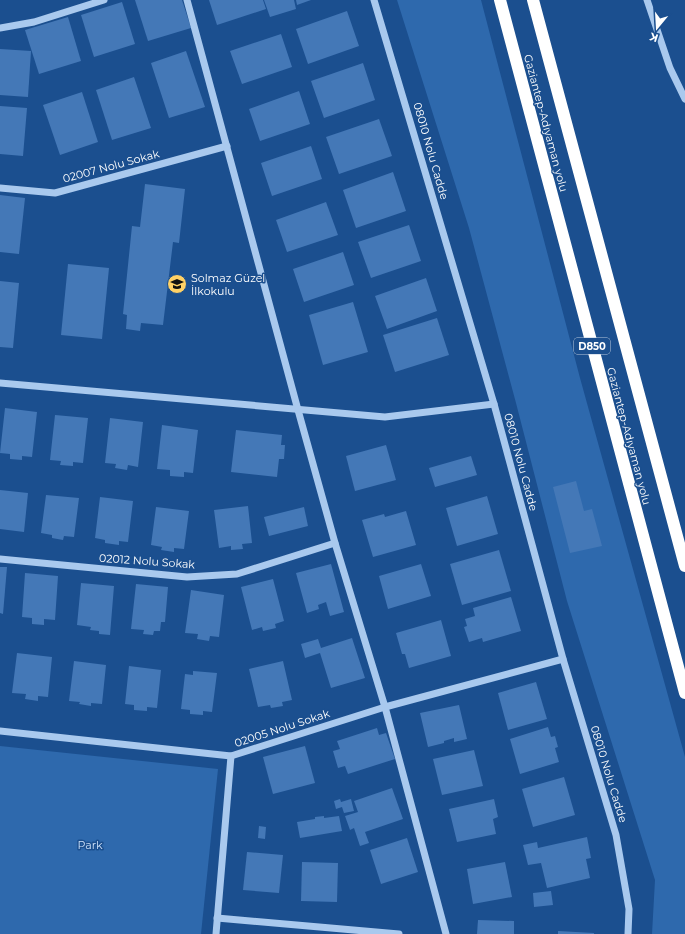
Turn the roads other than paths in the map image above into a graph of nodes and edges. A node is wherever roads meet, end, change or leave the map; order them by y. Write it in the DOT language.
graph roads {
  1 [pos="104,0"];
  2 [pos="187,0"];
  3 [pos="374,0"];
  4 [pos="500,0"];
  5 [pos="533,0"];
  6 [pos="647,0"];
  7 [pos="0,28"];
  8 [pos="685,99"];
  9 [pos="227,146"];
  10 [pos="0,188"];
  11 [pos="0,383"];
  12 [pos="494,404"];
  13 [pos="298,410"];
  14 [pos="335,543"];
  15 [pos="0,559"];
  16 [pos="685,566"];
  17 [pos="563,659"];
  18 [pos="685,693"];
  19 [pos="385,707"];
  20 [pos="0,731"];
  21 [pos="231,756"];
  22 [pos="217,918"];
  23 [pos="216,934"];
  24 [pos="398,934"];
  25 [pos="446,934"];
  26 [pos="628,934"];
  1 -- 7 [label="street"];
  2 -- 9 [label="street"];
  3 -- 12 [label="street, 08010 Nolu Cadde"];
  4 -- 18 [label="highway, Gaziantep-Adıyaman yolu / D850"];
  5 -- 16 [label="highway, Gaziantep-Adıyaman yolu / D850"];
  6 -- 8 [label="street"];
  9 -- 10 [label="street, 02007 Nolu Sokak"];
  9 -- 13 [label="street"];
  11 -- 13 [label="street"];
  12 -- 13 [label="street"];
  12 -- 17 [label="street, 08010 Nolu Cadde"];
  13 -- 14 [label="street"];
  14 -- 15 [label="street, 02012 Nolu Sokak"];
  14 -- 19 [label="street"];
  17 -- 19 [label="street, 02005 Nolu Sokak"];
  17 -- 26 [label="street, 08010 Nolu Cadde"];
  19 -- 21 [label="street, 02005 Nolu Sokak"];
  19 -- 25 [label="street"];
  20 -- 21 [label="street, 02005 Nolu Sokak"];
  21 -- 22 [label="street"];
  22 -- 23 [label="street"];
  22 -- 24 [label="street"];
}
